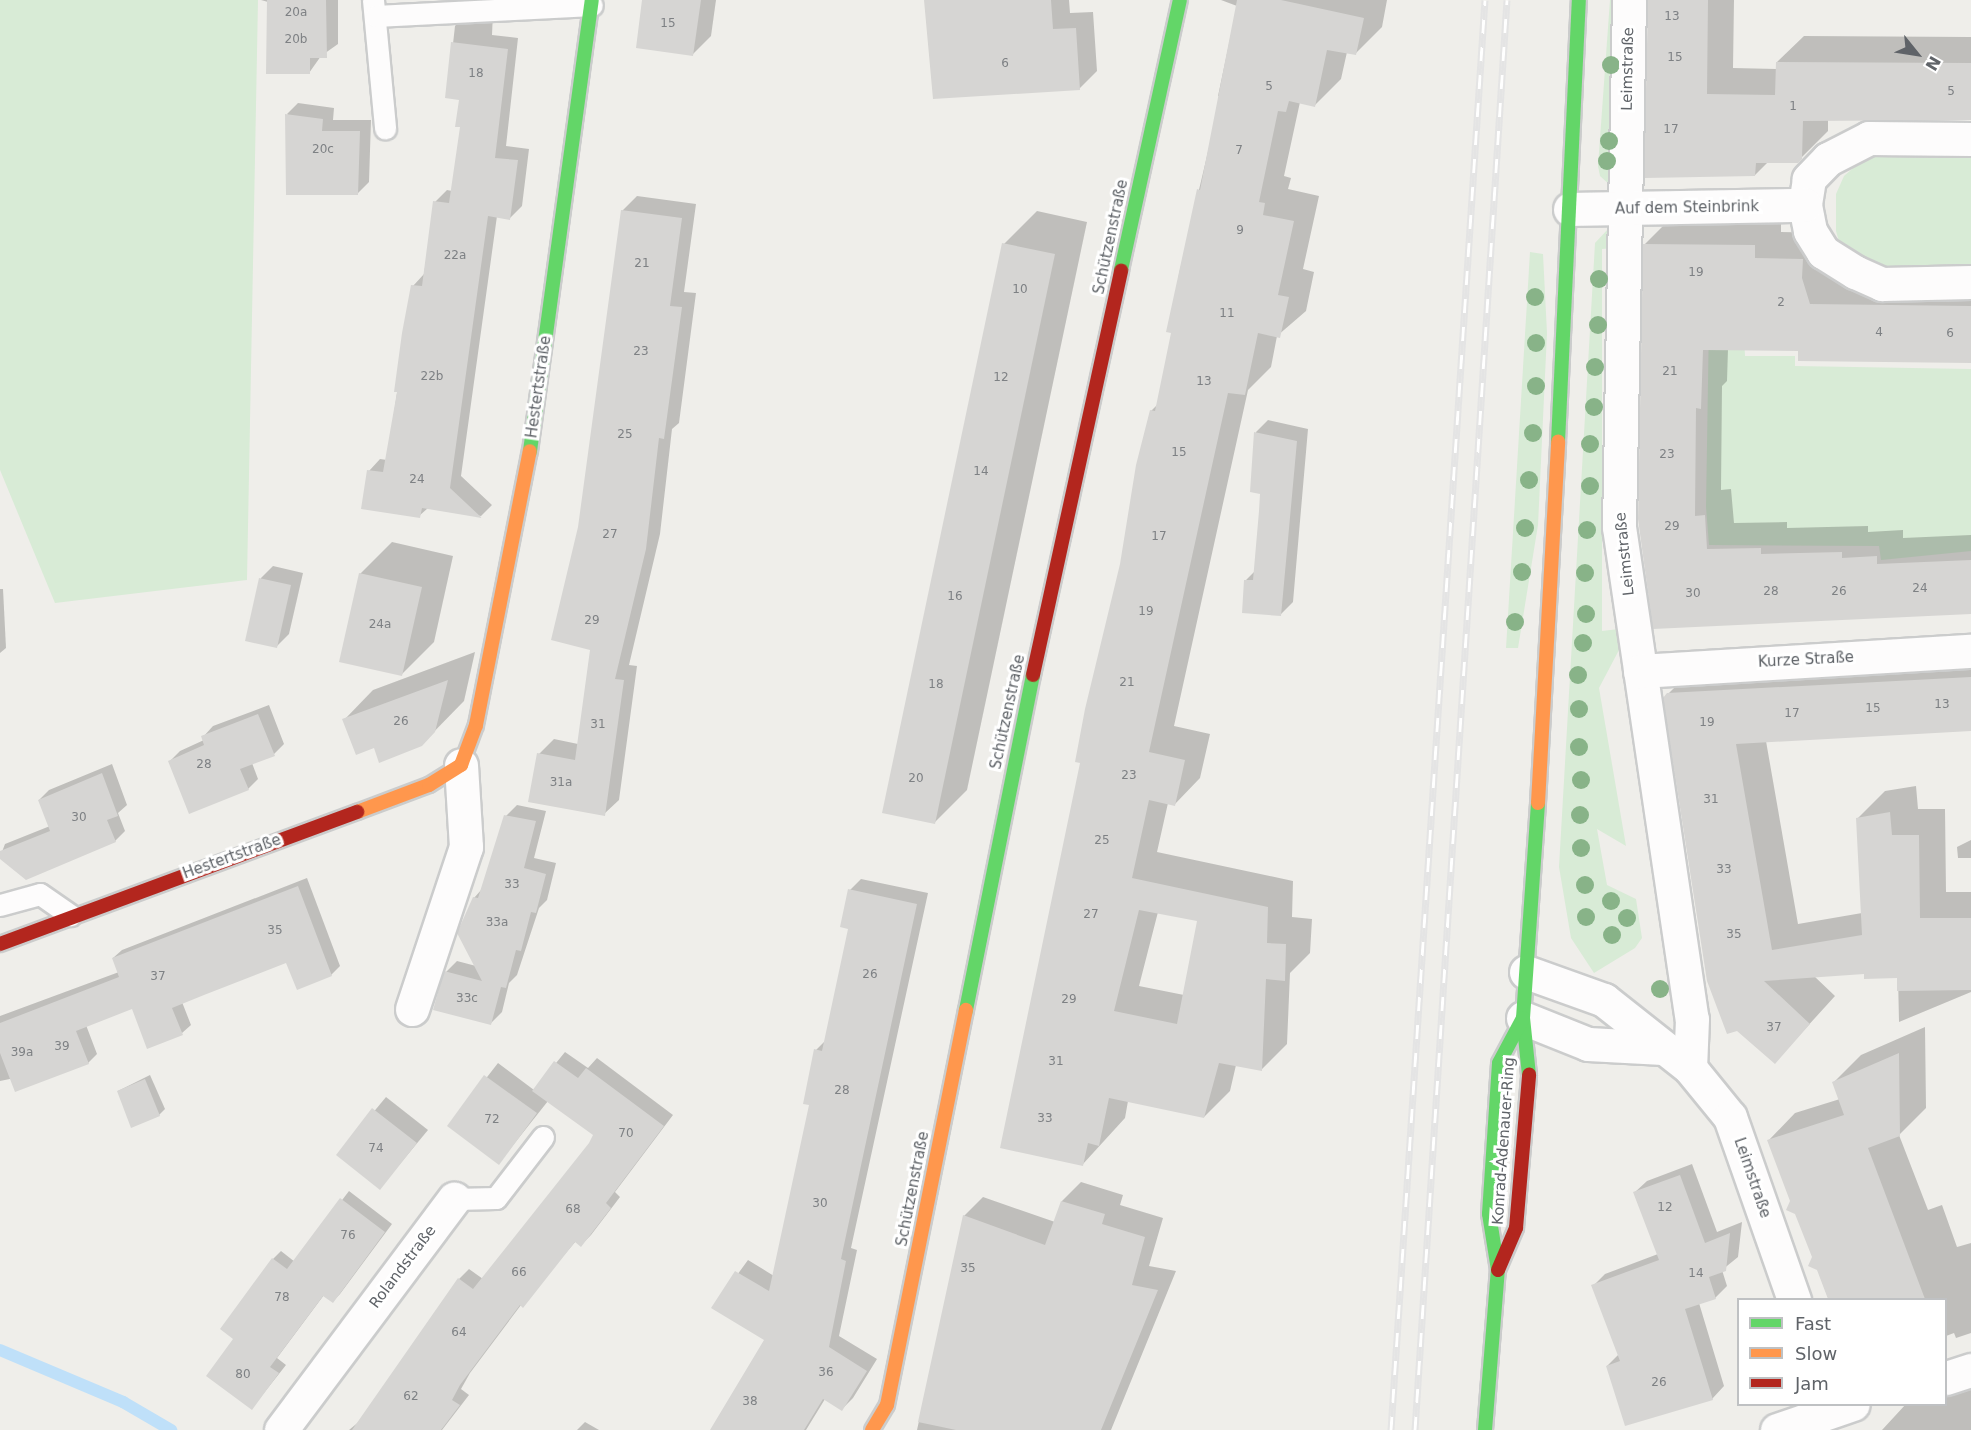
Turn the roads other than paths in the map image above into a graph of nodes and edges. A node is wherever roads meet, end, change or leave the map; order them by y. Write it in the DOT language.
graph roads {
  1 [pos="1180,0"];
  2 [pos="1579,0"];
  3 [pos="1629,0"];
  4 [pos="592,2"];
  5 [pos="374,8"];
  6 [pos="385,128"];
  7 [pos="1971,140"];
  8 [pos="1805,205"];
  9 [pos="1570,209"];
  10 [pos="1625,209"];
  11 [pos="1971,282"];
  12 [pos="1971,651"];
  13 [pos="1641,671"];
  14 [pos="461,765"];
  15 [pos="0,905"];
  16 [pos="70,915"];
  17 [pos="0,944"];
  18 [pos="1526,972"];
  19 [pos="412,1009"];
  20 [pos="1523,1018"];
  21 [pos="1663,1048"];
  22 [pos="1689,1068"];
  23 [pos="543,1137"];
  24 [pos="454,1199"];
  25 [pos="1498,1270"];
  26 [pos="1794,1298"];
  27 [pos="1971,1370"];
  28 [pos="1947,1378"];
  29 [pos="1839,1412"];
  30 [pos="281,1430"];
  31 [pos="872,1430"];
  32 [pos="1485,1430"];
  33 [pos="1777,1430"];
  1 -- 31 [label="street, Schützenstraße"];
  2 -- 9 [label="street"];
  3 -- 10 [label="street, Leimstraße"];
  4 -- 5 [label="lane, Hestertstraße"];
  4 -- 14 [label="street, Hestertstraße"];
  5 -- 6 [label="lane, Hestertstraße"];
  7 -- 8 [label="street"];
  8 -- 10 [label="street, Auf dem Steinbrink"];
  8 -- 11 [label="street"];
  9 -- 10 [label="street, Auf dem Steinbrink"];
  9 -- 18 [label="street"];
  10 -- 13 [label="street, Leimstraße"];
  12 -- 13 [label="street, Kurze Straße"];
  13 -- 22 [label="street, Leimstraße"];
  14 -- 16 [label="street, Hestertstraße"];
  14 -- 19 [label="street, Hestertstraße"];
  15 -- 16 [label="lane"];
  16 -- 17 [label="street, Hestertstraße"];
  18 -- 20 [label="street"];
  18 -- 21 [label="street, Leimstraße"];
  20 -- 21 [label="street"];
  20 -- 25 [label="street, Konrad-Adenauer-Ring"];
  20 -- 25 [label="street, Konrad-Adenauer-Ring"];
  21 -- 22 [label="street, Leimstraße"];
  22 -- 26 [label="street, Leimstraße"];
  23 -- 24 [label="lane, Rolandstraße"];
  24 -- 30 [label="street, Rolandstraße"];
  25 -- 32 [label="street, Konrad-Adenauer-Ring"];
  27 -- 28 [label="street"];
  29 -- 33 [label="street"];
}
